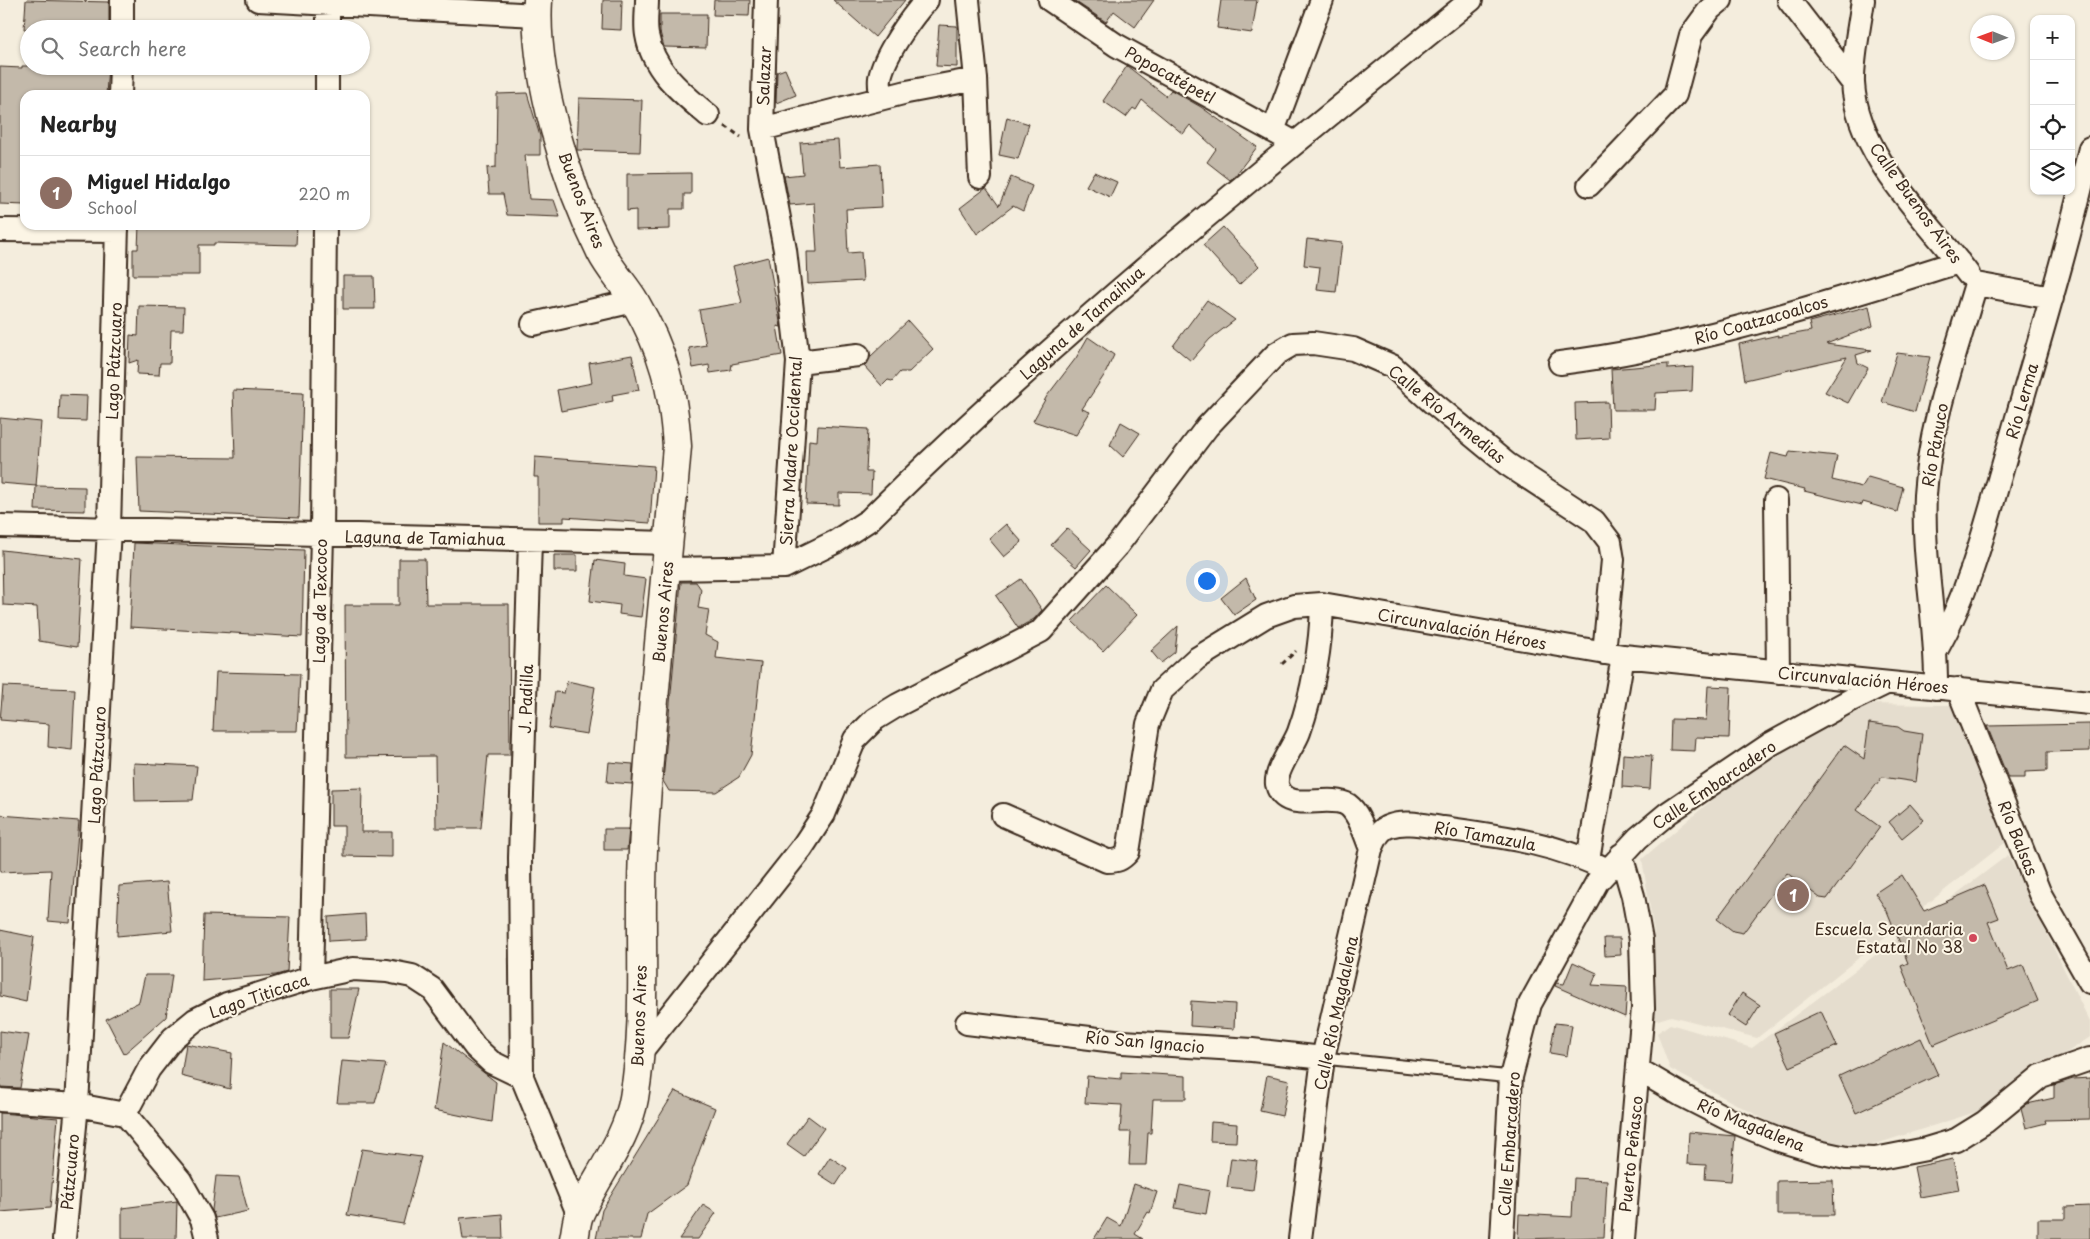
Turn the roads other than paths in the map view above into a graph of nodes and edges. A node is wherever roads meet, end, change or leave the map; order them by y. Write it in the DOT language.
graph roads {
  1 [pos="122,0"];
  2 [pos="258,0"];
  3 [pos="647,0"];
  4 [pos="766,0"];
  5 [pos="927,0"];
  6 [pos="968,0"];
  7 [pos="1050,0"];
  8 [pos="1322,0"];
  9 [pos="1471,0"];
  10 [pos="1721,0"];
  11 [pos="1790,0"];
  12 [pos="1863,0"];
  13 [pos="328,2"];
  14 [pos="538,8"];
  15 [pos="122,20"];
  16 [pos="328,20"];
  17 [pos="121,75"];
  18 [pos="327,75"];
  19 [pos="976,79"];
  20 [pos="1853,83"];
  21 [pos="120,90"];
  22 [pos="327,90"];
  23 [pos="881,98"];
  24 [pos="708,115"];
  25 [pos="762,129"];
  26 [pos="1273,131"];
  27 [pos="1295,143"];
  28 [pos="2090,148"];
  29 [pos="765,152"];
  30 [pos="980,177"];
  31 [pos="1589,185"];
  32 [pos="0,230"];
  33 [pos="20,230"];
  34 [pos="117,230"];
  35 [pos="326,230"];
  36 [pos="1959,262"];
  37 [pos="1976,284"];
  38 [pos="2052,298"];
  39 [pos="634,301"];
  40 [pos="533,324"];
  41 [pos="858,355"];
  42 [pos="798,362"];
  43 [pos="1560,362"];
  44 [pos="1776,500"];
  45 [pos="0,526"];
  46 [pos="109,530"];
  47 [pos="322,535"];
  48 [pos="530,541"];
  49 [pos="668,556"];
  50 [pos="784,568"];
  51 [pos="1322,604"];
  52 [pos="1937,649"];
  53 [pos="1613,655"];
  54 [pos="1778,672"];
  55 [pos="1886,683"];
  56 [pos="1947,688"];
  57 [pos="2090,702"];
  58 [pos="1003,815"];
  59 [pos="1371,849"];
  60 [pos="1605,862"];
  61 [pos="311,978"];
  62 [pos="2090,982"];
  63 [pos="967,1023"];
  64 [pos="640,1053"];
  65 [pos="1323,1058"];
  66 [pos="2090,1059"];
  67 [pos="1639,1070"];
  68 [pos="522,1077"];
  69 [pos="1511,1077"];
  70 [pos="0,1100"];
  71 [pos="77,1105"];
  72 [pos="125,1114"];
  73 [pos="576,1228"];
  74 [pos="64,1239"];
  75 [pos="207,1239"];
  76 [pos="1300,1239"];
  77 [pos="1502,1239"];
  78 [pos="1623,1239"];
  1 -- 15 [label="street"];
  2 -- 13 [label="street"];
  3 -- 24 [label="street"];
  4 -- 25 [label="street, Salazar"];
  5 -- 23 [label="street"];
  6 -- 19 [label="street"];
  7 -- 26 [label="street, Popocatépetl"];
  8 -- 26 [label="street"];
  9 -- 27 [label="street, Laguna de Tamaihua"];
  10 -- 31 [label="street"];
  11 -- 20 [label="street"];
  12 -- 20 [label="street, Calle Buenos Aires"];
  13 -- 14 [label="street"];
  13 -- 16 [label="street"];
  14 -- 39 [label="street, Buenos Aires"];
  17 -- 21 [label="street"];
  18 -- 22 [label="street"];
  19 -- 23 [label="street"];
  19 -- 30 [label="street"];
  20 -- 36 [label="street, Calle Buenos Aires"];
  23 -- 25 [label="street"];
  25 -- 29 [label="street, Salazar"];
  26 -- 27 [label="street, Popocatépetl"];
  27 -- 50 [label="street, Laguna de Tamaihua"];
  28 -- 38 [label="street, Río Lerma"];
  29 -- 42 [label="street, Sierra Madre Occidental"];
  32 -- 33 [label="street"];
  34 -- 46 [label="street, Lago Pátzcuaro"];
  35 -- 47 [label="street, Lago de Texcoco"];
  36 -- 37 [label="street, Calle Buenos Aires"];
  36 -- 43 [label="street, Río Coatzacoalcos"];
  37 -- 38 [label="street"];
  37 -- 52 [label="street, Río Pánuco"];
  38 -- 52 [label="street, Río Lerma"];
  39 -- 40 [label="street"];
  39 -- 49 [label="street, Buenos Aires"];
  41 -- 42 [label="street"];
  42 -- 50 [label="street, Sierra Madre Occidental"];
  44 -- 54 [label="street"];
  45 -- 46 [label="street, Laguna de Tamiahua"];
  46 -- 47 [label="street, Laguna de Tamiahua"];
  46 -- 71 [label="street, Lago Pátzcuaro"];
  47 -- 48 [label="street, Laguna de Tamiahua"];
  47 -- 61 [label="street, Lago de Texcoco"];
  48 -- 49 [label="street, Laguna de Tamiahua"];
  48 -- 68 [label="street, J. Padilla"];
  49 -- 50 [label="street, Laguna de Tamaihua"];
  49 -- 64 [label="street, Buenos Aires"];
  51 -- 53 [label="street, Circunvalación Héroes"];
  51 -- 58 [label="street, Circunvalación Héroes"];
  51 -- 59 [label="street"];
  52 -- 56 [label="street, Río Pánuco"];
  53 -- 54 [label="street, Circunvalación Héroes"];
  53 -- 60 [label="street, Calle Río Armedias"];
  53 -- 64 [label="street, Calle Río Armedias"];
  54 -- 55 [label="street, Circunvalación Héroes"];
  55 -- 56 [label="street, Circunvalación Héroes"];
  55 -- 60 [label="street, Calle Embarcadero"];
  56 -- 57 [label="street, Circunvalación Héroes"];
  56 -- 62 [label="street, Río Balsas"];
  59 -- 60 [label="street, Río Tamazula"];
  59 -- 65 [label="street, Calle Río Magdalena"];
  60 -- 67 [label="street"];
  60 -- 69 [label="street, Calle Embarcadero"];
  61 -- 68 [label="street, Lago Titicaca"];
  61 -- 72 [label="street, Lago Titicaca"];
  63 -- 65 [label="street, Río San Ignacio"];
  64 -- 73 [label="street, Buenos Aires"];
  65 -- 69 [label="lane"];
  65 -- 76 [label="street, Calle Río Magdalena"];
  66 -- 67 [label="street, Río Magdalena"];
  67 -- 78 [label="street, Puerto Peñasco"];
  68 -- 73 [label="street"];
  69 -- 77 [label="street, Calle Embarcadero"];
  70 -- 71 [label="street"];
  71 -- 72 [label="street"];
  71 -- 74 [label="street, Pátzcuaro"];
  72 -- 75 [label="street"];
}
